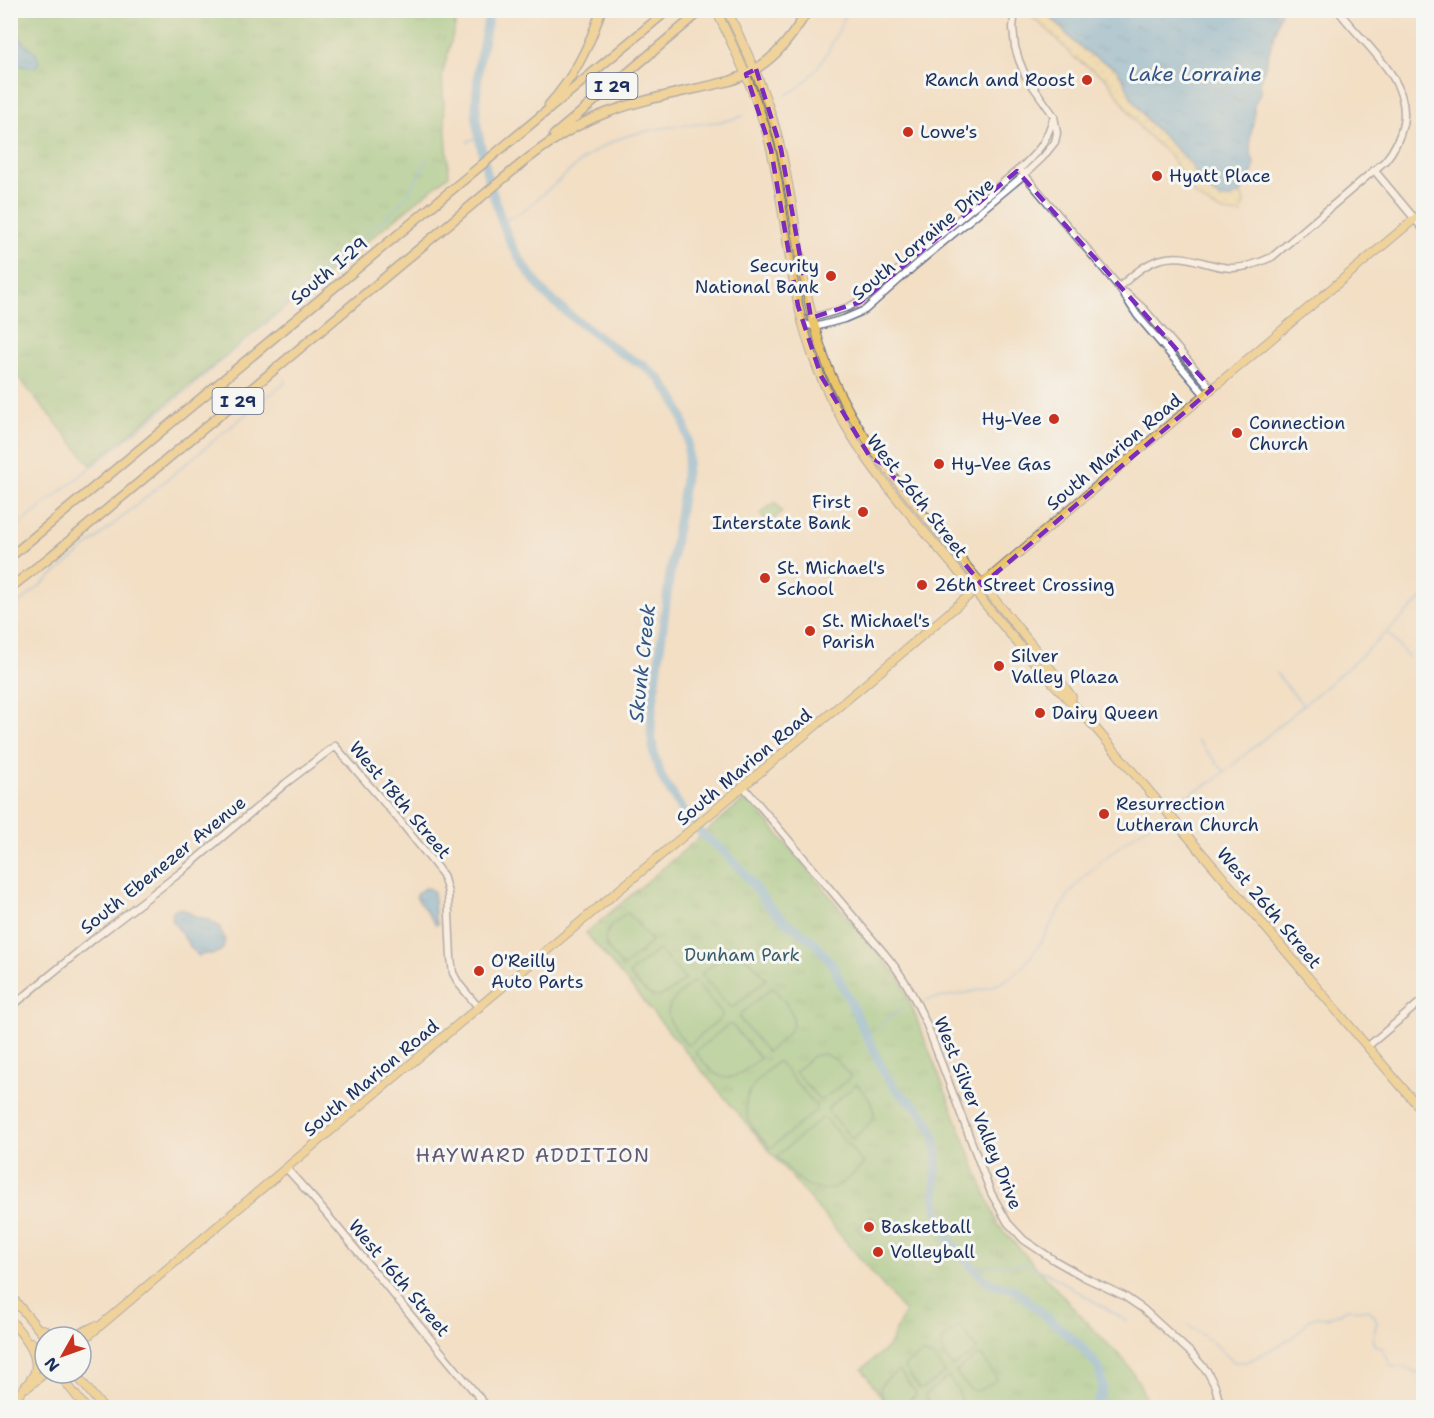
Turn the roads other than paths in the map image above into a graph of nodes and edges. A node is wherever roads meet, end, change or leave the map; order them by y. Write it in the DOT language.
graph roads {
  1 [pos="601,10"];
  2 [pos="668,10"];
  3 [pos="702,10"];
  4 [pos="716,10"];
  5 [pos="727,10"];
  6 [pos="808,10"];
  7 [pos="1015,10"];
  8 [pos="1338,10"];
  9 [pos="756,69"];
  10 [pos="746,74"];
  11 [pos="1054,117"];
  12 [pos="512,140"];
  13 [pos="519,165"];
  14 [pos="1024,165"];
  15 [pos="1374,170"];
  16 [pos="1017,171"];
  17 [pos="1025,174"];
  18 [pos="1424,211"];
  19 [pos="1415,219"];
  20 [pos="1424,230"];
  21 [pos="1119,287"];
  22 [pos="813,322"];
  23 [pos="802,323"];
  24 [pos="1212,389"];
  25 [pos="1204,395"];
  26 [pos="832,401"];
  27 [pos="882,464"];
  28 [pos="874,470"];
  29 [pos="934,527"];
  30 [pos="10,556"];
  31 [pos="51,556"];
  32 [pos="982,585"];
  33 [pos="10,588"];
  34 [pos="974,591"];
  35 [pos="10,593"];
  36 [pos="1091,723"];
  37 [pos="335,746"];
  38 [pos="743,786"];
  39 [pos="1424,999"];
  40 [pos="10,1008"];
  41 [pos="479,1008"];
  42 [pos="1367,1047"];
  43 [pos="1424,1113"];
  44 [pos="286,1168"];
  45 [pos="10,1295"];
  46 [pos="10,1318"];
  47 [pos="30,1318"];
  48 [pos="105,1322"];
  49 [pos="36,1325"];
  50 [pos="38,1325"];
  51 [pos="93,1328"];
  52 [pos="93,1332"];
  53 [pos="33,1344"];
  54 [pos="33,1383"];
  55 [pos="68,1385"];
  56 [pos="85,1385"];
  57 [pos="14,1400"];
  58 [pos="87,1407"];
  59 [pos="103,1407"];
  60 [pos="488,1407"];
  61 [pos="1221,1407"];
  1 -- 12 [label="highway"];
  2 -- 12 [label="highway, South I-29 / I 29"];
  3 -- 13 [label="highway, I 29"];
  4 -- 10 [label="main road, West 26th Street"];
  5 -- 9 [label="main road, West 26th Street"];
  6 -- 9 [label="highway"];
  7 -- 11 [label="street"];
  8 -- 15 [label="street"];
  9 -- 10 [label="highway"];
  9 -- 22 [label="main road, West 26th Street"];
  10 -- 13 [label="highway"];
  10 -- 23 [label="main road, West 26th Street"];
  11 -- 14 [label="street, South Lorraine Drive"];
  11 -- 17 [label="street, South Lorraine Drive"];
  12 -- 30 [label="highway, South I-29 / I 29"];
  13 -- 31 [label="highway, I 29"];
  14 -- 16 [label="street, South Lorraine Drive"];
  14 -- 17 [label="street"];
  15 -- 19 [label="street"];
  15 -- 21 [label="street"];
  16 -- 17 [label="street"];
  16 -- 22 [label="street, South Lorraine Drive"];
  17 -- 21 [label="street"];
  17 -- 22 [label="street, South Lorraine Drive"];
  18 -- 19 [label="main road, South Marion Road"];
  19 -- 20 [label="street"];
  19 -- 24 [label="main road, South Marion Road"];
  21 -- 24 [label="street"];
  21 -- 25 [label="street"];
  22 -- 23 [label="street"];
  22 -- 27 [label="main road, West 26th Street"];
  23 -- 26 [label="main road, West 26th Street"];
  24 -- 25 [label="main road, South Marion Road"];
  25 -- 32 [label="main road, South Marion Road"];
  26 -- 27 [label="main road"];
  26 -- 28 [label="main road, West 26th Street"];
  27 -- 29 [label="main road, West 26th Street"];
  28 -- 29 [label="main road"];
  28 -- 34 [label="main road, West 26th Street"];
  29 -- 32 [label="main road, West 26th Street"];
  31 -- 33 [label="highway, I 29"];
  31 -- 35 [label="highway"];
  32 -- 34 [label="main road, South Marion Road"];
  32 -- 36 [label="main road, West 26th Street"];
  34 -- 36 [label="main road, West 26th Street"];
  34 -- 38 [label="main road, South Marion Road"];
  36 -- 42 [label="main road, West 26th Street"];
  37 -- 40 [label="street, South Ebenezer Avenue"];
  37 -- 41 [label="street, West 18th Street"];
  38 -- 41 [label="main road, South Marion Road"];
  38 -- 61 [label="street, West Silver Valley Drive"];
  39 -- 42 [label="street"];
  41 -- 44 [label="main road, South Marion Road"];
  42 -- 43 [label="main road, West 26th Street"];
  44 -- 48 [label="main road, South Marion Road"];
  44 -- 60 [label="street, West 16th Street"];
  45 -- 47 [label="main road"];
  46 -- 53 [label="main road"];
  46 -- 57 [label="main road"];
  47 -- 49 [label="main road"];
  47 -- 50 [label="main road"];
  48 -- 51 [label="main road"];
  48 -- 52 [label="main road, South Marion Road"];
  54 -- 57 [label="main road"];
  55 -- 58 [label="main road"];
  56 -- 59 [label="main road"];
}
